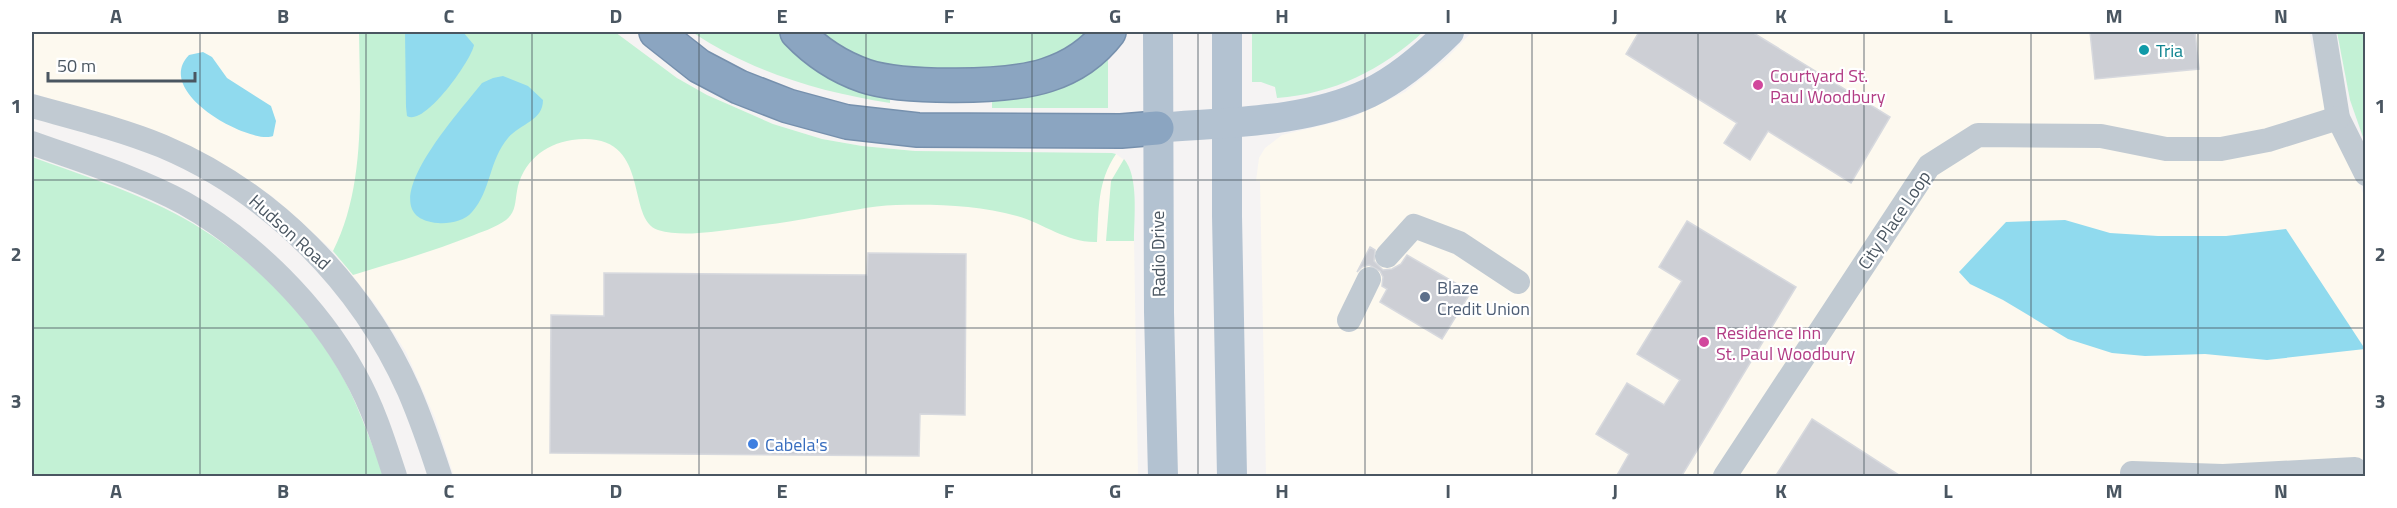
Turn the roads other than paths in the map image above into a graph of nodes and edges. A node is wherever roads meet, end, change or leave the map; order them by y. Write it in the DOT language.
graph roads {
  1 [pos="656,32"];
  2 [pos="798,32"];
  3 [pos="1109,32"];
  4 [pos="1158,32"];
  5 [pos="1227,32"];
  6 [pos="1449,32"];
  7 [pos="2324,32"];
  8 [pos="32,106"];
  9 [pos="2338,118"];
  10 [pos="1227,122"];
  11 [pos="1157,128"];
  12 [pos="32,142"];
  13 [pos="2366,174"];
  14 [pos="1387,256"];
  15 [pos="1370,279"];
  16 [pos="1518,282"];
  17 [pos="1348,320"];
  18 [pos="2355,469"];
  19 [pos="2132,473"];
  20 [pos="2223,476"];
  21 [pos="395,477"];
  22 [pos="440,477"];
  23 [pos="1163,477"];
  24 [pos="1232,477"];
  25 [pos="1725,477"];
  1 -- 11 [label="highway"];
  2 -- 3 [label="highway"];
  4 -- 11 [label="main road, Radio Drive"];
  5 -- 10 [label="main road"];
  6 -- 10 [label="main road"];
  7 -- 9 [label="street"];
  8 -- 22 [label="street, Hudson Road"];
  9 -- 13 [label="street"];
  9 -- 25 [label="street, City Place Loop"];
  10 -- 11 [label="main road"];
  10 -- 24 [label="main road"];
  11 -- 23 [label="main road, Radio Drive"];
  12 -- 21 [label="street"];
  14 -- 16 [label="street"];
  15 -- 17 [label="street"];
  18 -- 20 [label="street"];
  19 -- 20 [label="street"];
}
